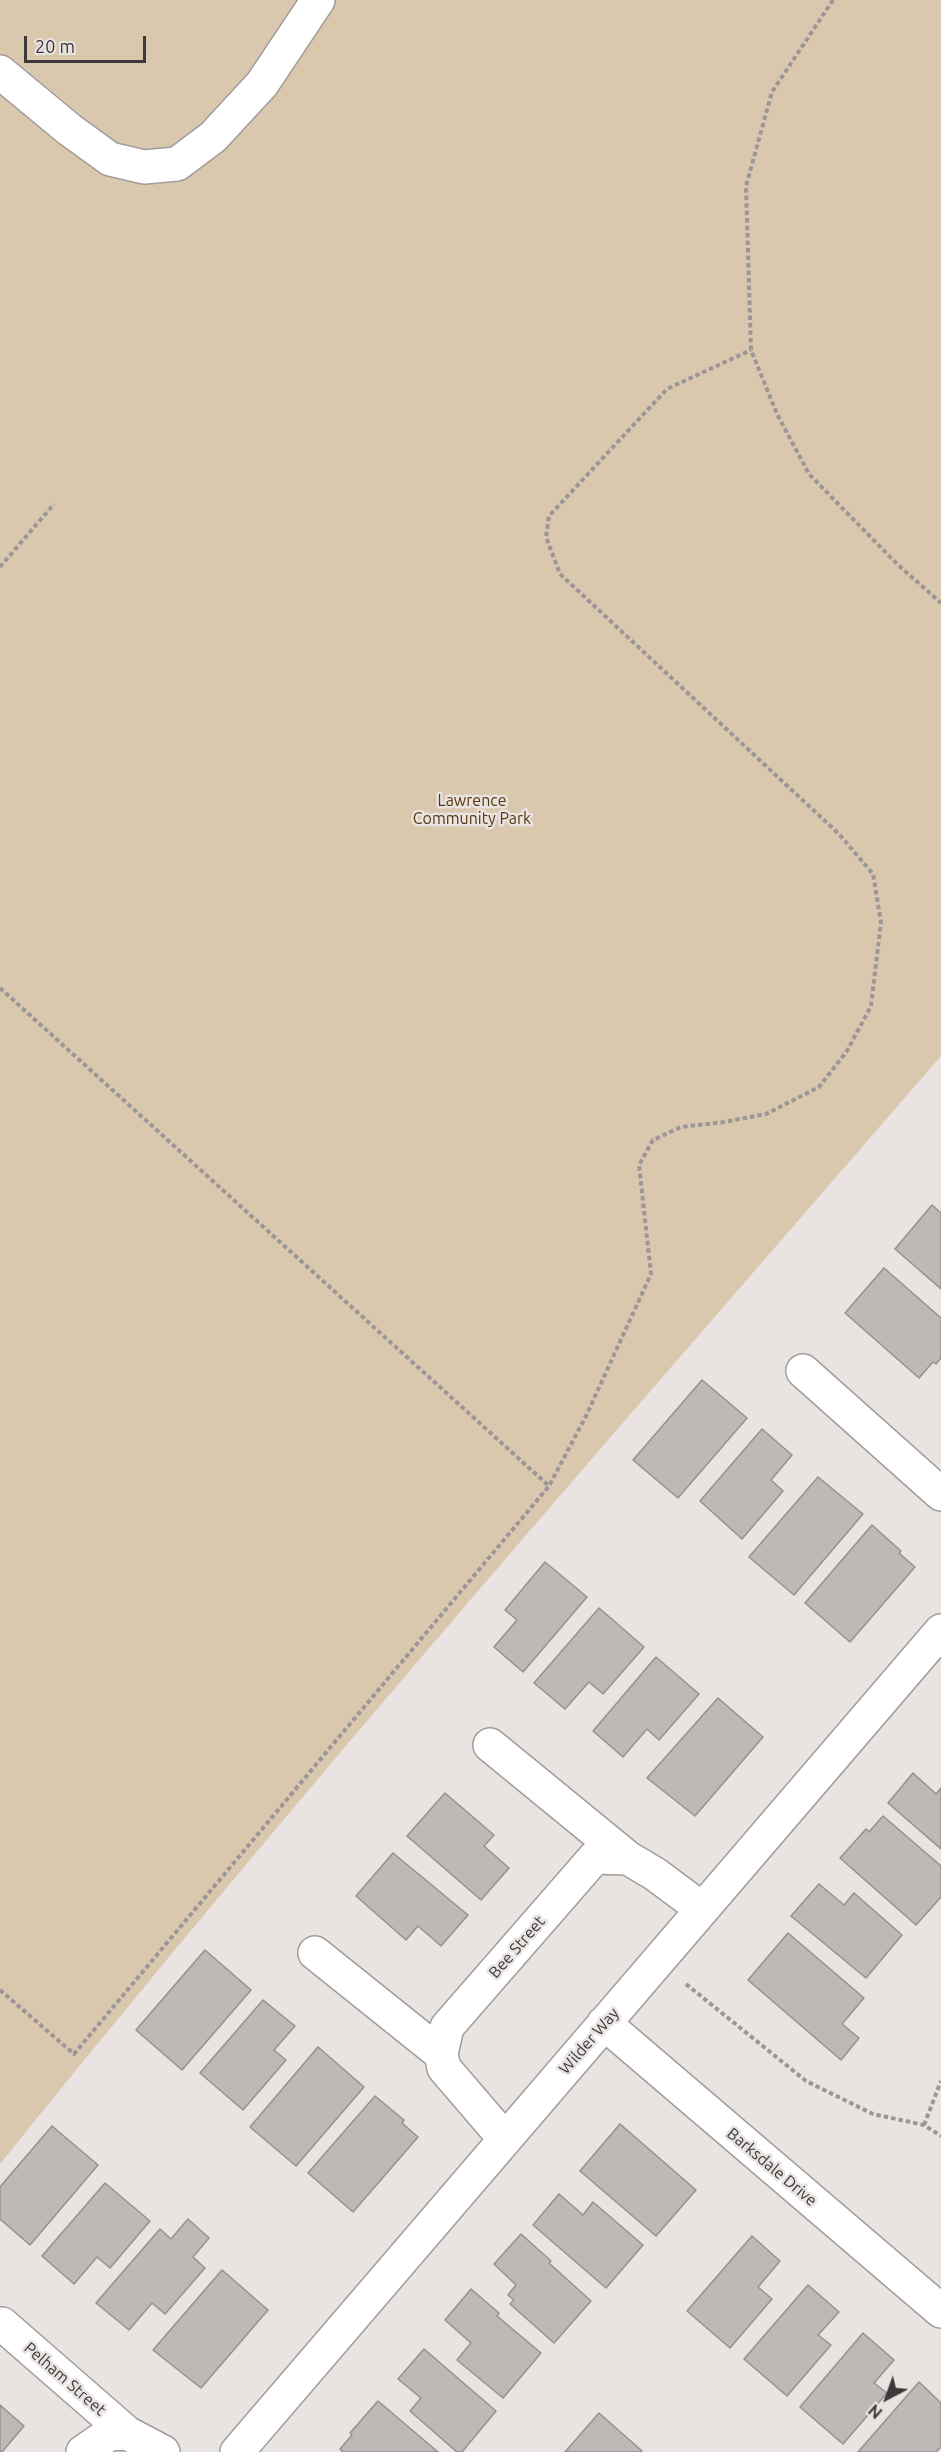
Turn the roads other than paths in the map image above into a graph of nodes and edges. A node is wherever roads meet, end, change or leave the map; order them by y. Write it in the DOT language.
graph roads {
  1 [pos="318,0"];
  2 [pos="0,72"];
  3 [pos="802,1371"];
  4 [pos="936,1480"];
  5 [pos="941,1631"];
  6 [pos="490,1744"];
  7 [pos="628,1858"];
  8 [pos="702,1909"];
  9 [pos="315,1953"];
  10 [pos="604,2024"];
  11 [pos="441,2054"];
  12 [pos="505,2139"];
  13 [pos="941,2311"];
  14 [pos="3,2324"];
  15 [pos="127,2433"];
  16 [pos="83,2452"];
  17 [pos="163,2452"];
  18 [pos="237,2452"];
  1 -- 2 [label="street"];
  3 -- 4 [label="street"];
  5 -- 8 [label="street, Wilder Way"];
  6 -- 7 [label="street"];
  7 -- 8 [label="street, Bee Street"];
  7 -- 11 [label="street, Bee Street"];
  8 -- 10 [label="street, Wilder Way"];
  9 -- 11 [label="street"];
  10 -- 12 [label="street, Wilder Way"];
  10 -- 13 [label="street, Barksdale Drive"];
  11 -- 12 [label="street"];
  12 -- 18 [label="street, Wilder Way"];
  14 -- 15 [label="street, Pelham Street"];
  15 -- 16 [label="street, Pelham Street"];
  15 -- 17 [label="street, Pelham Street"];
}
